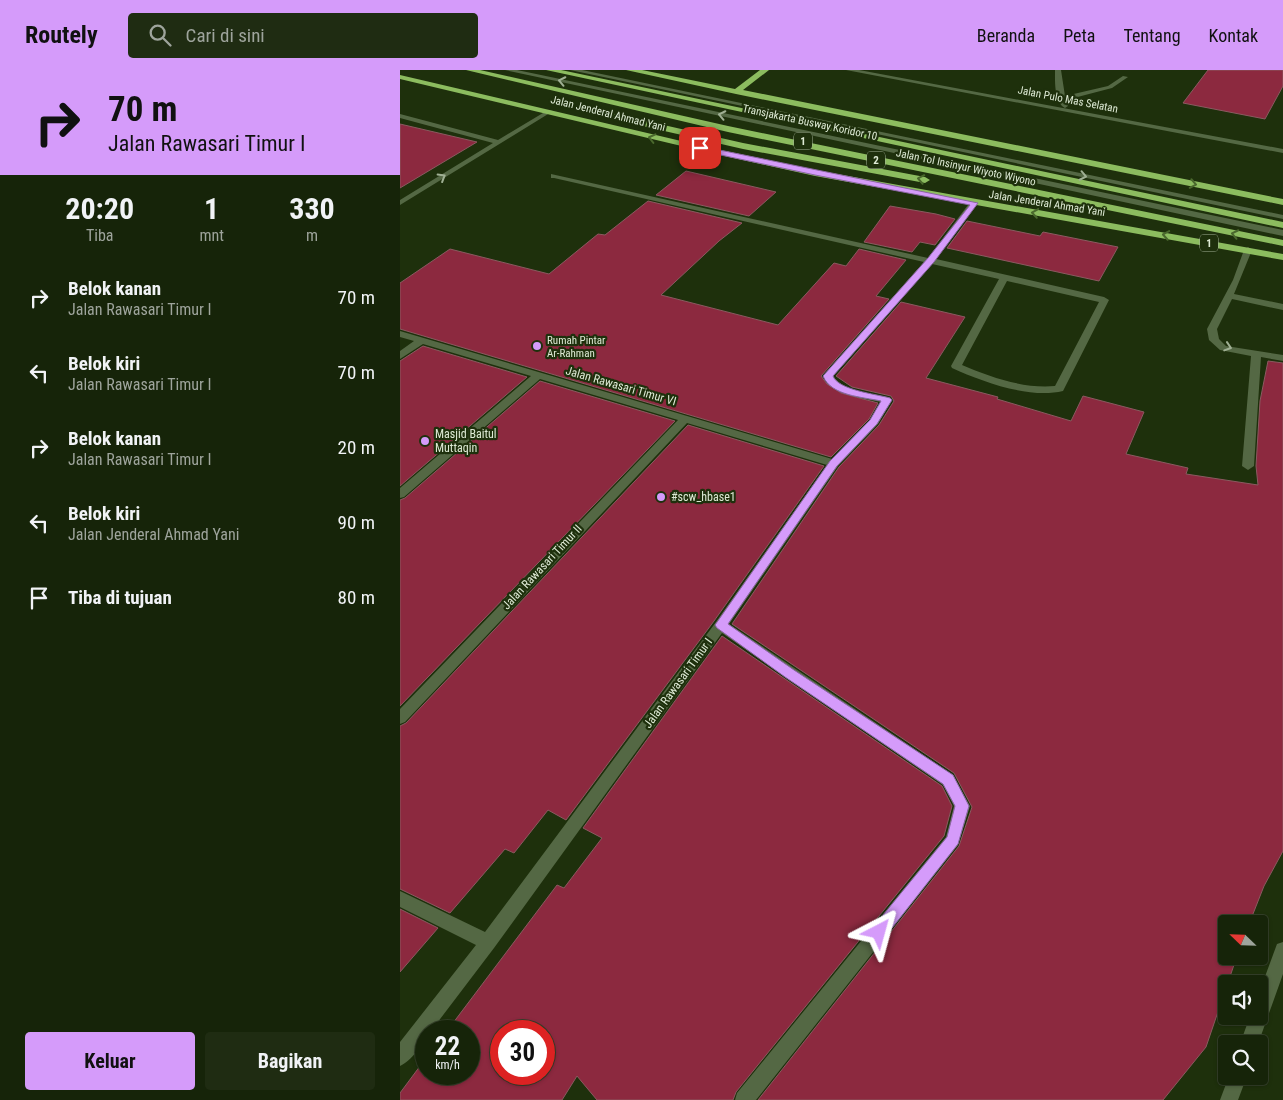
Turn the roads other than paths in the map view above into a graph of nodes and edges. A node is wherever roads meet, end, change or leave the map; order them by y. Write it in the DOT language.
graph roads {
  1 [pos="466,70"];
  2 [pos="470,70"];
  3 [pos="508,70"];
  4 [pos="550,70"];
  5 [pos="572,70"];
  6 [pos="630,70"];
  7 [pos="651,70"];
  8 [pos="765,70"];
  9 [pos="849,70"];
  10 [pos="1058,70"];
  11 [pos="402,76"];
  12 [pos="1124,77"];
  13 [pos="736,92"];
  14 [pos="522,96"];
  15 [pos="1062,99"];
  16 [pos="581,109"];
  17 [pos="1067,110"];
  18 [pos="550,111"];
  19 [pos="400,116"];
  20 [pos="499,142"];
  21 [pos="1283,150"];
  22 [pos="554,176"];
  23 [pos="933,182"];
  24 [pos="952,185"];
  25 [pos="1283,193"];
  26 [pos="1283,202"];
  27 [pos="400,203"];
  28 [pos="974,203"];
  29 [pos="1283,217"];
  30 [pos="1104,225"];
  31 [pos="1283,225"];
  32 [pos="1134,230"];
  33 [pos="1283,233"];
  34 [pos="1283,243"];
  35 [pos="1248,250"];
  36 [pos="1283,257"];
  37 [pos="931,260"];
  38 [pos="1005,277"];
  39 [pos="1229,296"];
  40 [pos="1283,307"];
  41 [pos="400,334"];
  42 [pos="421,341"];
  43 [pos="1256,354"];
  44 [pos="400,356"];
  45 [pos="1283,358"];
  46 [pos="539,375"];
  47 [pos="686,418"];
  48 [pos="834,463"];
  49 [pos="1248,466"];
  50 [pos="400,494"];
  51 [pos="721,625"];
  52 [pos="400,718"];
  53 [pos="400,899"];
  54 [pos="488,942"];
  55 [pos="1283,950"];
  56 [pos="1252,1035"];
  57 [pos="400,1057"];
  58 [pos="1235,1085"];
  59 [pos="744,1100"];
  60 [pos="1229,1100"];
  1 -- 32 [label="highway, Jalan Jenderal Ahmad Yani / 1"];
  34 -- 2 [label="highway, Jalan Tol Insinyur Wiyoto Wiyono / 2, one-way"];
  33 -- 3 [label="street, Transjakarta Busway Koridor 10, one-way"];
  4 -- 31 [label="highway, Jalan Tol Insinyur Wiyoto Wiyono / 2"];
  5 -- 29 [label="street, Transjakarta Busway Koridor 10, one-way"];
  6 -- 13 [label="highway"];
  7 -- 25 [label="highway"];
  8 -- 13 [label="highway"];
  9 -- 17 [label="street, Jalan Pulo Mas Selatan"];
  10 -- 15 [label="street"];
  11 -- 14 [label="highway"];
  11 -- 18 [label="highway, Jalan Jenderal Ahmad Yani / 1"];
  12 -- 15 [label="street"];
  13 -- 26 [label="highway, one-way"];
  15 -- 17 [label="street"];
  23 -- 16 [label="highway, one-way"];
  17 -- 21 [label="street, Jalan Pulo Mas Selatan"];
  18 -- 20 [label="street"];
  28 -- 18 [label="highway, Jalan Jenderal Ahmad Yani / 1, one-way"];
  19 -- 20 [label="street"];
  27 -- 20 [label="street, one-way"];
  22 -- 37 [label="street"];
  24 -- 30 [label="highway"];
  30 -- 28 [label="highway, Jalan Jenderal Ahmad Yani / 1, one-way"];
  28 -- 37 [label="street, Jalan Rawasari Timur I"];
  30 -- 32 [label="highway, Jalan Jenderal Ahmad Yani / 1"];
  35 -- 32 [label="highway, Jalan Jenderal Ahmad Yani / 1, one-way"];
  35 -- 36 [label="highway, Jalan Jenderal Ahmad Yani / 1"];
  35 -- 39 [label="street"];
  37 -- 38 [label="street"];
  37 -- 48 [label="street, Jalan Rawasari Timur I"];
  38 -- 38 [label="street"];
  39 -- 40 [label="street"];
  39 -- 43 [label="street, one-way"];
  41 -- 42 [label="street, Jalan Rawasari Timur VI"];
  42 -- 44 [label="street"];
  42 -- 46 [label="street, Jalan Rawasari Timur VI"];
  43 -- 45 [label="street"];
  43 -- 49 [label="street"];
  46 -- 47 [label="street, Jalan Rawasari Timur VI"];
  46 -- 50 [label="street"];
  47 -- 48 [label="street, Jalan Rawasari Timur VI"];
  47 -- 52 [label="street, Jalan Rawasari Timur II"];
  48 -- 51 [label="street, Jalan Rawasari Timur I"];
  51 -- 54 [label="street, Jalan Rawasari Timur I"];
  51 -- 59 [label="street"];
  53 -- 54 [label="street"];
  54 -- 57 [label="street, Jalan Rawasari Timur I"];
  55 -- 56 [label="street"];
  58 -- 60 [label="street"];
}
